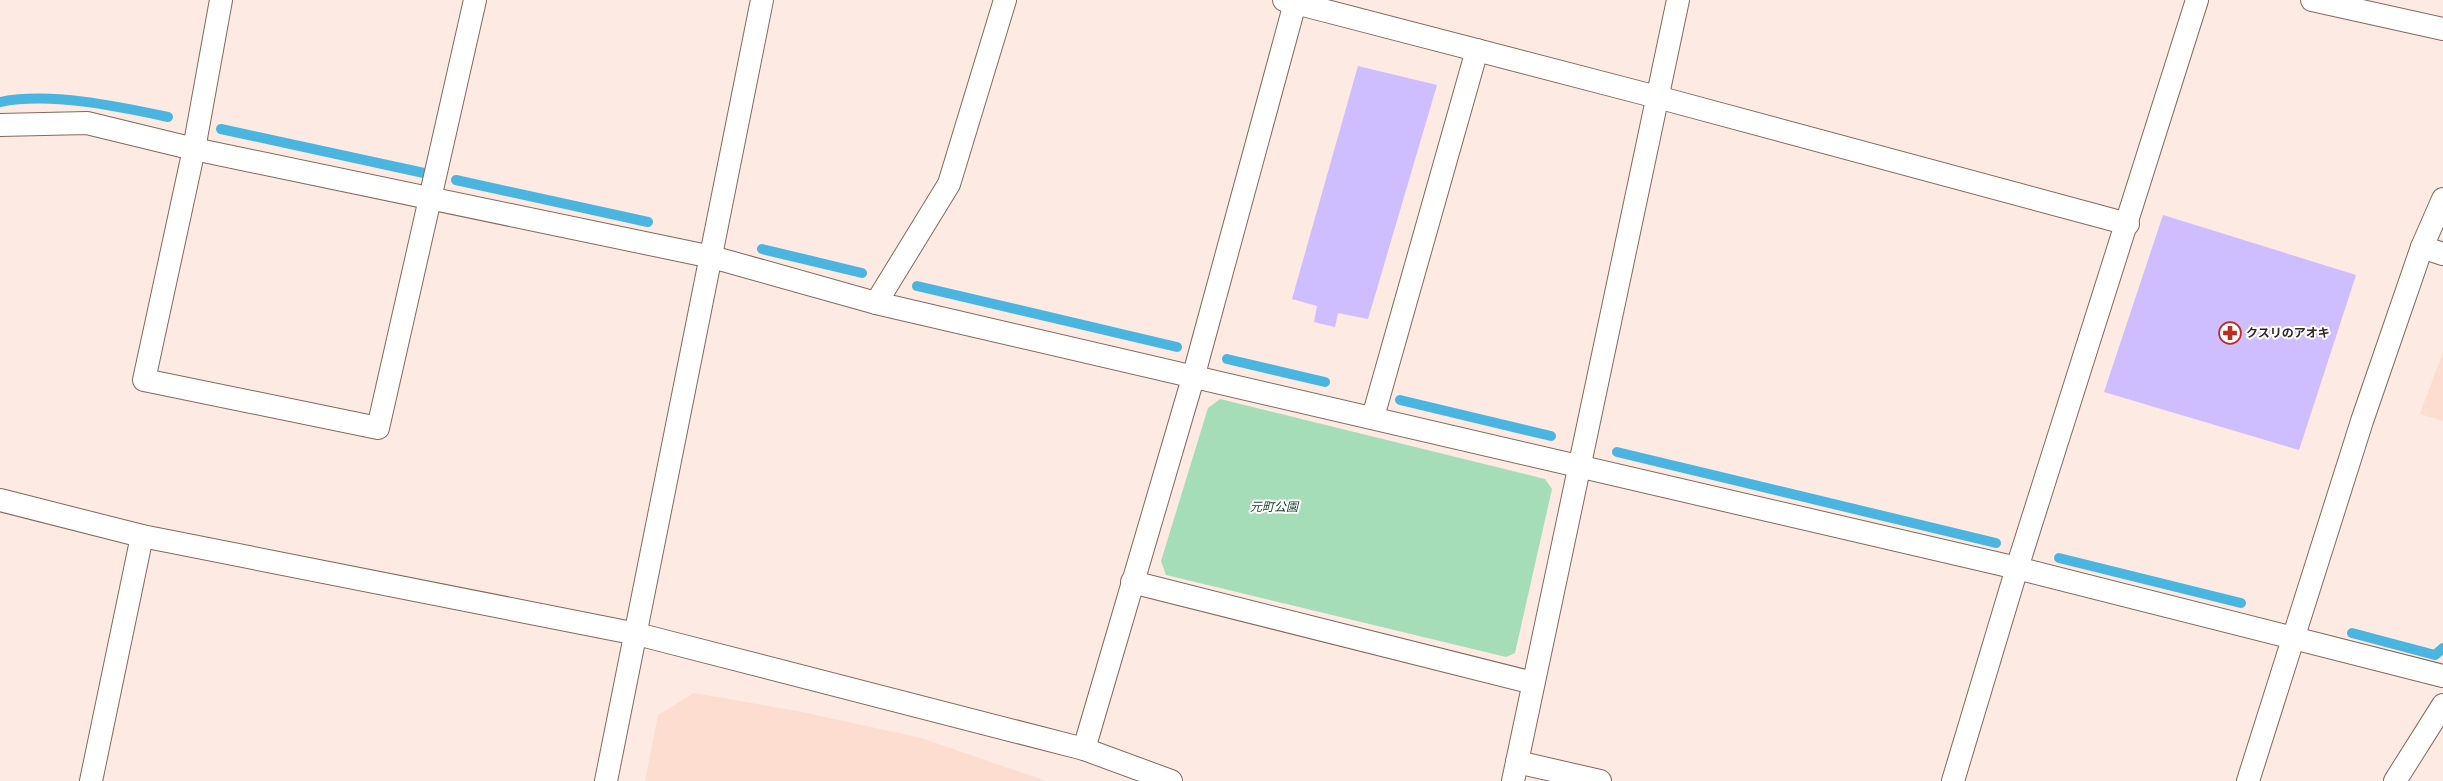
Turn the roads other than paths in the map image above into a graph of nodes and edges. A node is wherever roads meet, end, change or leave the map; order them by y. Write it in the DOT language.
graph roads {
  1 [pos="221,0"];
  2 [pos="475,0"];
  3 [pos="762,0"];
  4 [pos="1005,0"];
  5 [pos="1678,0"];
  6 [pos="2197,0"];
  7 [pos="2312,0"];
  8 [pos="1290,1"];
  9 [pos="2443,29"];
  10 [pos="1477,50"];
  11 [pos="1657,97"];
  12 [pos="0,124"];
  13 [pos="194,150"];
  14 [pos="431,198"];
  15 [pos="2443,199"];
  16 [pos="2128,224"];
  17 [pos="2422,247"];
  18 [pos="2443,254"];
  19 [pos="712,257"];
  20 [pos="876,303"];
  21 [pos="1193,378"];
  22 [pos="1373,417"];
  23 [pos="1578,467"];
  24 [pos="0,500"];
  25 [pos="142,536"];
  26 [pos="2017,568"];
  27 [pos="1132,582"];
  28 [pos="637,634"];
  29 [pos="2294,637"];
  30 [pos="2443,676"];
  31 [pos="1533,682"];
  32 [pos="2443,704"];
  33 [pos="1084,749"];
  34 [pos="1515,771"];
  35 [pos="91,781"];
  36 [pos="606,781"];
  37 [pos="1171,781"];
  38 [pos="1600,781"];
  39 [pos="1953,781"];
  40 [pos="2248,781"];
  41 [pos="2395,781"];
  1 -- 13 [label="street"];
  2 -- 14 [label="street"];
  3 -- 19 [label="street"];
  4 -- 20 [label="street"];
  5 -- 11 [label="street"];
  6 -- 16 [label="street"];
  7 -- 9 [label="street"];
  8 -- 10 [label="street"];
  8 -- 21 [label="street"];
  10 -- 11 [label="street"];
  10 -- 22 [label="street"];
  11 -- 16 [label="street"];
  11 -- 23 [label="street"];
  12 -- 13 [label="street"];
  13 -- 14 [label="street"];
  13 -- 14 [label="street"];
  14 -- 19 [label="street"];
  15 -- 17 [label="street"];
  16 -- 26 [label="street"];
  17 -- 18 [label="street"];
  17 -- 29 [label="street"];
  19 -- 20 [label="street"];
  19 -- 28 [label="street"];
  20 -- 21 [label="street"];
  21 -- 22 [label="street"];
  21 -- 27 [label="street"];
  22 -- 23 [label="street"];
  23 -- 26 [label="street"];
  23 -- 31 [label="street"];
  24 -- 25 [label="street"];
  25 -- 28 [label="street"];
  25 -- 35 [label="street"];
  26 -- 29 [label="street"];
  26 -- 39 [label="street"];
  27 -- 31 [label="street"];
  27 -- 33 [label="street"];
  28 -- 33 [label="street"];
  28 -- 36 [label="street"];
  29 -- 30 [label="street"];
  29 -- 40 [label="street"];
  31 -- 34 [label="street"];
  32 -- 41 [label="street"];
  33 -- 37 [label="street"];
  34 -- 38 [label="street"];
}
